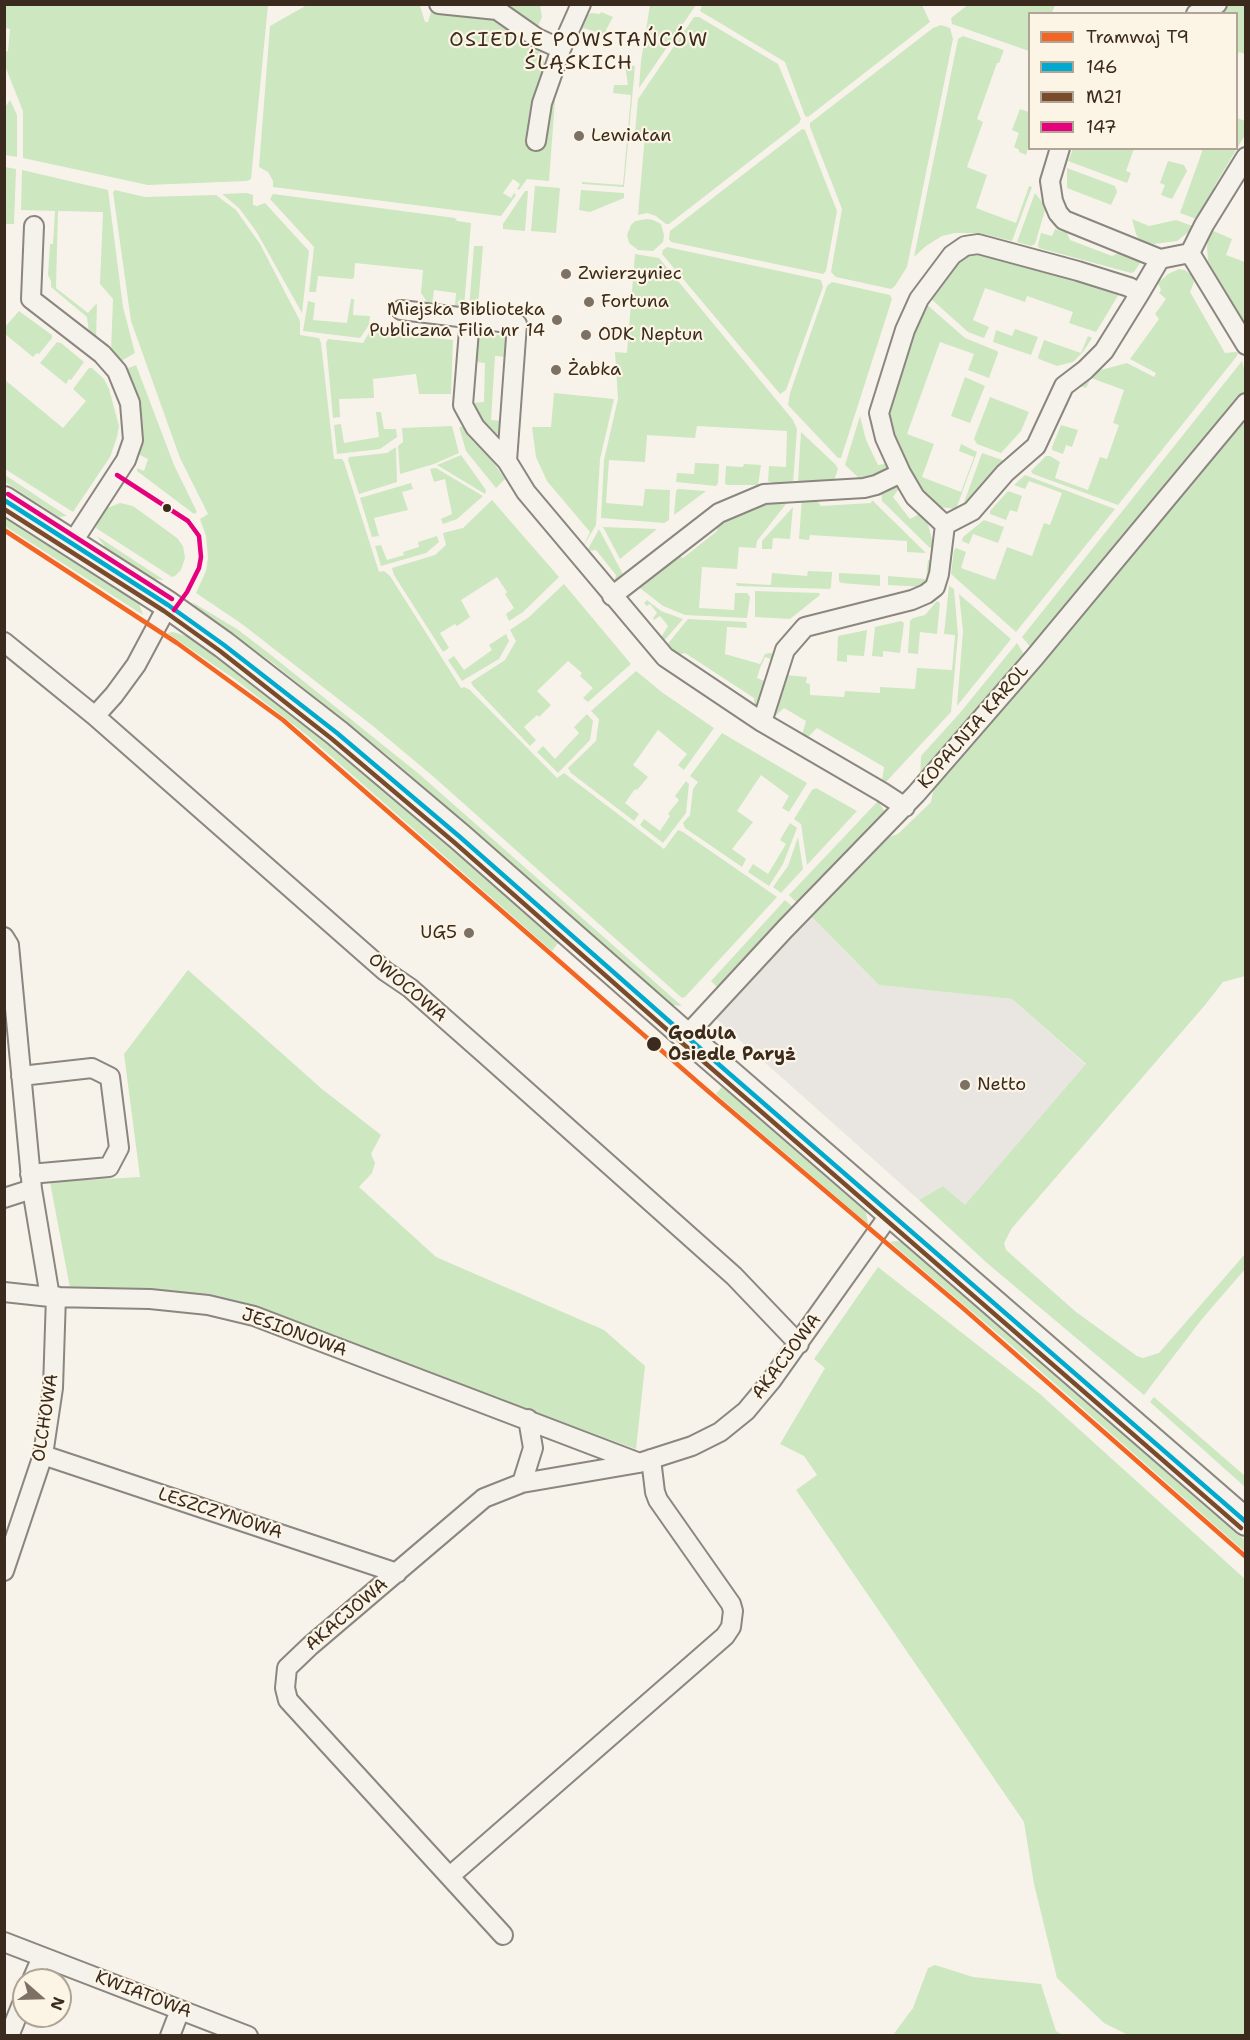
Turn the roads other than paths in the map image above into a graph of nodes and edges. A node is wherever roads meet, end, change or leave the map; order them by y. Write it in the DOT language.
graph roads {
  1 [pos="439,4"];
  2 [pos="581,4"];
  3 [pos="1217,4"];
  4 [pos="1200,12"];
  5 [pos="561,49"];
  6 [pos="536,141"];
  7 [pos="1059,150"];
  8 [pos="1245,157"];
  9 [pos="34,226"];
  10 [pos="1190,253"];
  11 [pos="1160,259"];
  12 [pos="1140,293"];
  13 [pos="401,310"];
  14 [pos="470,318"];
  15 [pos="1245,345"];
  16 [pos="1245,403"];
  17 [pos="507,461"];
  18 [pos="901,474"];
  19 [pos="4,500"];
  20 [pos="945,525"];
  21 [pos="72,543"];
  22 [pos="612,596"];
  23 [pos="168,605"];
  24 [pos="4,642"];
  25 [pos="95,716"];
  26 [pos="762,722"];
  27 [pos="904,807"];
  28 [pos="4,937"];
  29 [pos="686,1036"];
  30 [pos="21,1076"];
  31 [pos="31,1182"];
  32 [pos="4,1198"];
  33 [pos="890,1214"];
  34 [pos="4,1292"];
  35 [pos="53,1296"];
  36 [pos="799,1344"];
  37 [pos="528,1419"];
  38 [pos="43,1455"];
  39 [pos="645,1461"];
  40 [pos="522,1483"];
  41 [pos="1245,1522"];
  42 [pos="4,1571"];
  43 [pos="397,1573"];
  44 [pos="450,1876"];
  45 [pos="503,1935"];
  46 [pos="4,1942"];
  47 [pos="42,1957"];
  48 [pos="37,1968"];
  49 [pos="180,2010"];
  50 [pos="170,2036"];
  51 [pos="248,2036"];
  1 -- 5 [label="street"];
  2 -- 5 [label="street"];
  3 -- 4 [label="street"];
  5 -- 6 [label="street"];
  7 -- 11 [label="street"];
  8 -- 10 [label="street"];
  9 -- 21 [label="street"];
  10 -- 11 [label="street"];
  10 -- 15 [label="street"];
  11 -- 12 [label="street"];
  12 -- 18 [label="street"];
  12 -- 20 [label="street"];
  13 -- 14 [label="street"];
  14 -- 17 [label="street"];
  14 -- 17 [label="street"];
  16 -- 27 [label="street, KOPALNIA KAROL"];
  17 -- 22 [label="street"];
  18 -- 20 [label="street"];
  18 -- 22 [label="street"];
  19 -- 21 [label="main road"];
  20 -- 26 [label="street"];
  21 -- 23 [label="main road"];
  22 -- 26 [label="street"];
  23 -- 25 [label="street"];
  23 -- 29 [label="main road"];
  24 -- 25 [label="street, OWOCOWA"];
  25 -- 36 [label="street, OWOCOWA"];
  26 -- 27 [label="street"];
  27 -- 29 [label="street, KOPALNIA KAROL"];
  28 -- 30 [label="street"];
  29 -- 33 [label="main road"];
  30 -- 31 [label="street"];
  30 -- 31 [label="street"];
  31 -- 32 [label="street"];
  31 -- 35 [label="street"];
  33 -- 36 [label="street, AKACJOWA"];
  33 -- 41 [label="main road"];
  34 -- 35 [label="street, JESIONOWA"];
  35 -- 37 [label="street, JESIONOWA"];
  35 -- 38 [label="street, OLCHOWA"];
  36 -- 39 [label="street, AKACJOWA"];
  37 -- 39 [label="street, JESIONOWA"];
  37 -- 40 [label="street"];
  38 -- 42 [label="street, OLCHOWA"];
  38 -- 43 [label="street, LESZCZYNOWA"];
  39 -- 40 [label="street, AKACJOWA"];
  39 -- 44 [label="street"];
  40 -- 43 [label="street, AKACJOWA"];
  43 -- 44 [label="street, AKACJOWA"];
  44 -- 45 [label="street, AKACJOWA"];
  46 -- 47 [label="street, KWIATOWA"];
  47 -- 48 [label="street"];
  47 -- 49 [label="street, KWIATOWA"];
  49 -- 50 [label="street"];
  49 -- 51 [label="street, KWIATOWA"];
}
